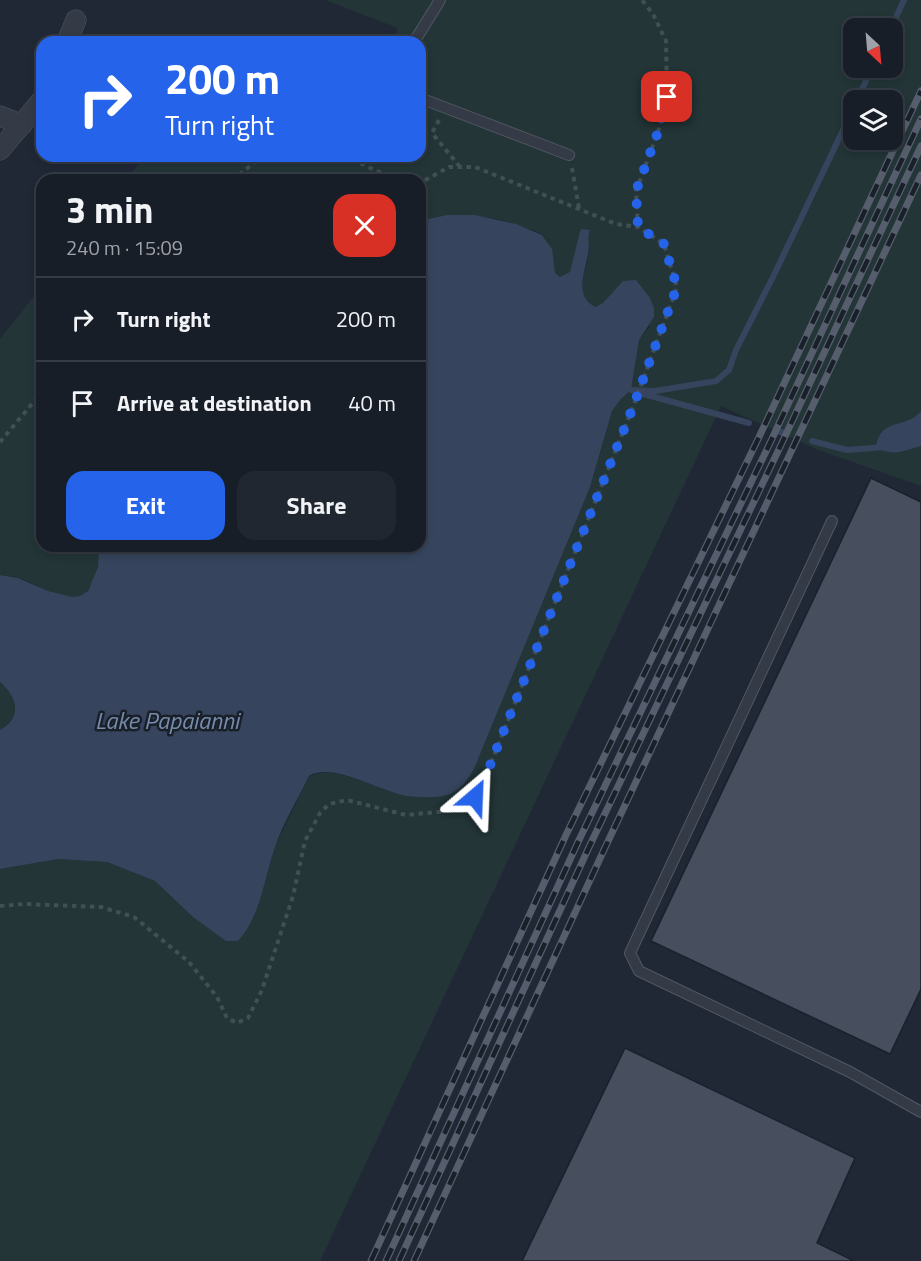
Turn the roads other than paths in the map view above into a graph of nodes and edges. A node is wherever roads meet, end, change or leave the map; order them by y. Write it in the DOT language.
graph roads {
  1 [pos="440,0"];
  2 [pos="76,20"];
  3 [pos="70,36"];
  4 [pos="418,36"];
  5 [pos="426,100"];
  6 [pos="36,108"];
  7 [pos="0,116"];
  8 [pos="22,125"];
  9 [pos="0,150"];
  10 [pos="569,155"];
  11 [pos="832,521"];
  12 [pos="921,1112"];
  1 -- 4 [label="lane"];
  2 -- 3 [label="street"];
  5 -- 10 [label="lane"];
  6 -- 8 [label="street"];
  7 -- 8 [label="street"];
  8 -- 9 [label="street"];
  11 -- 12 [label="lane"];
}
